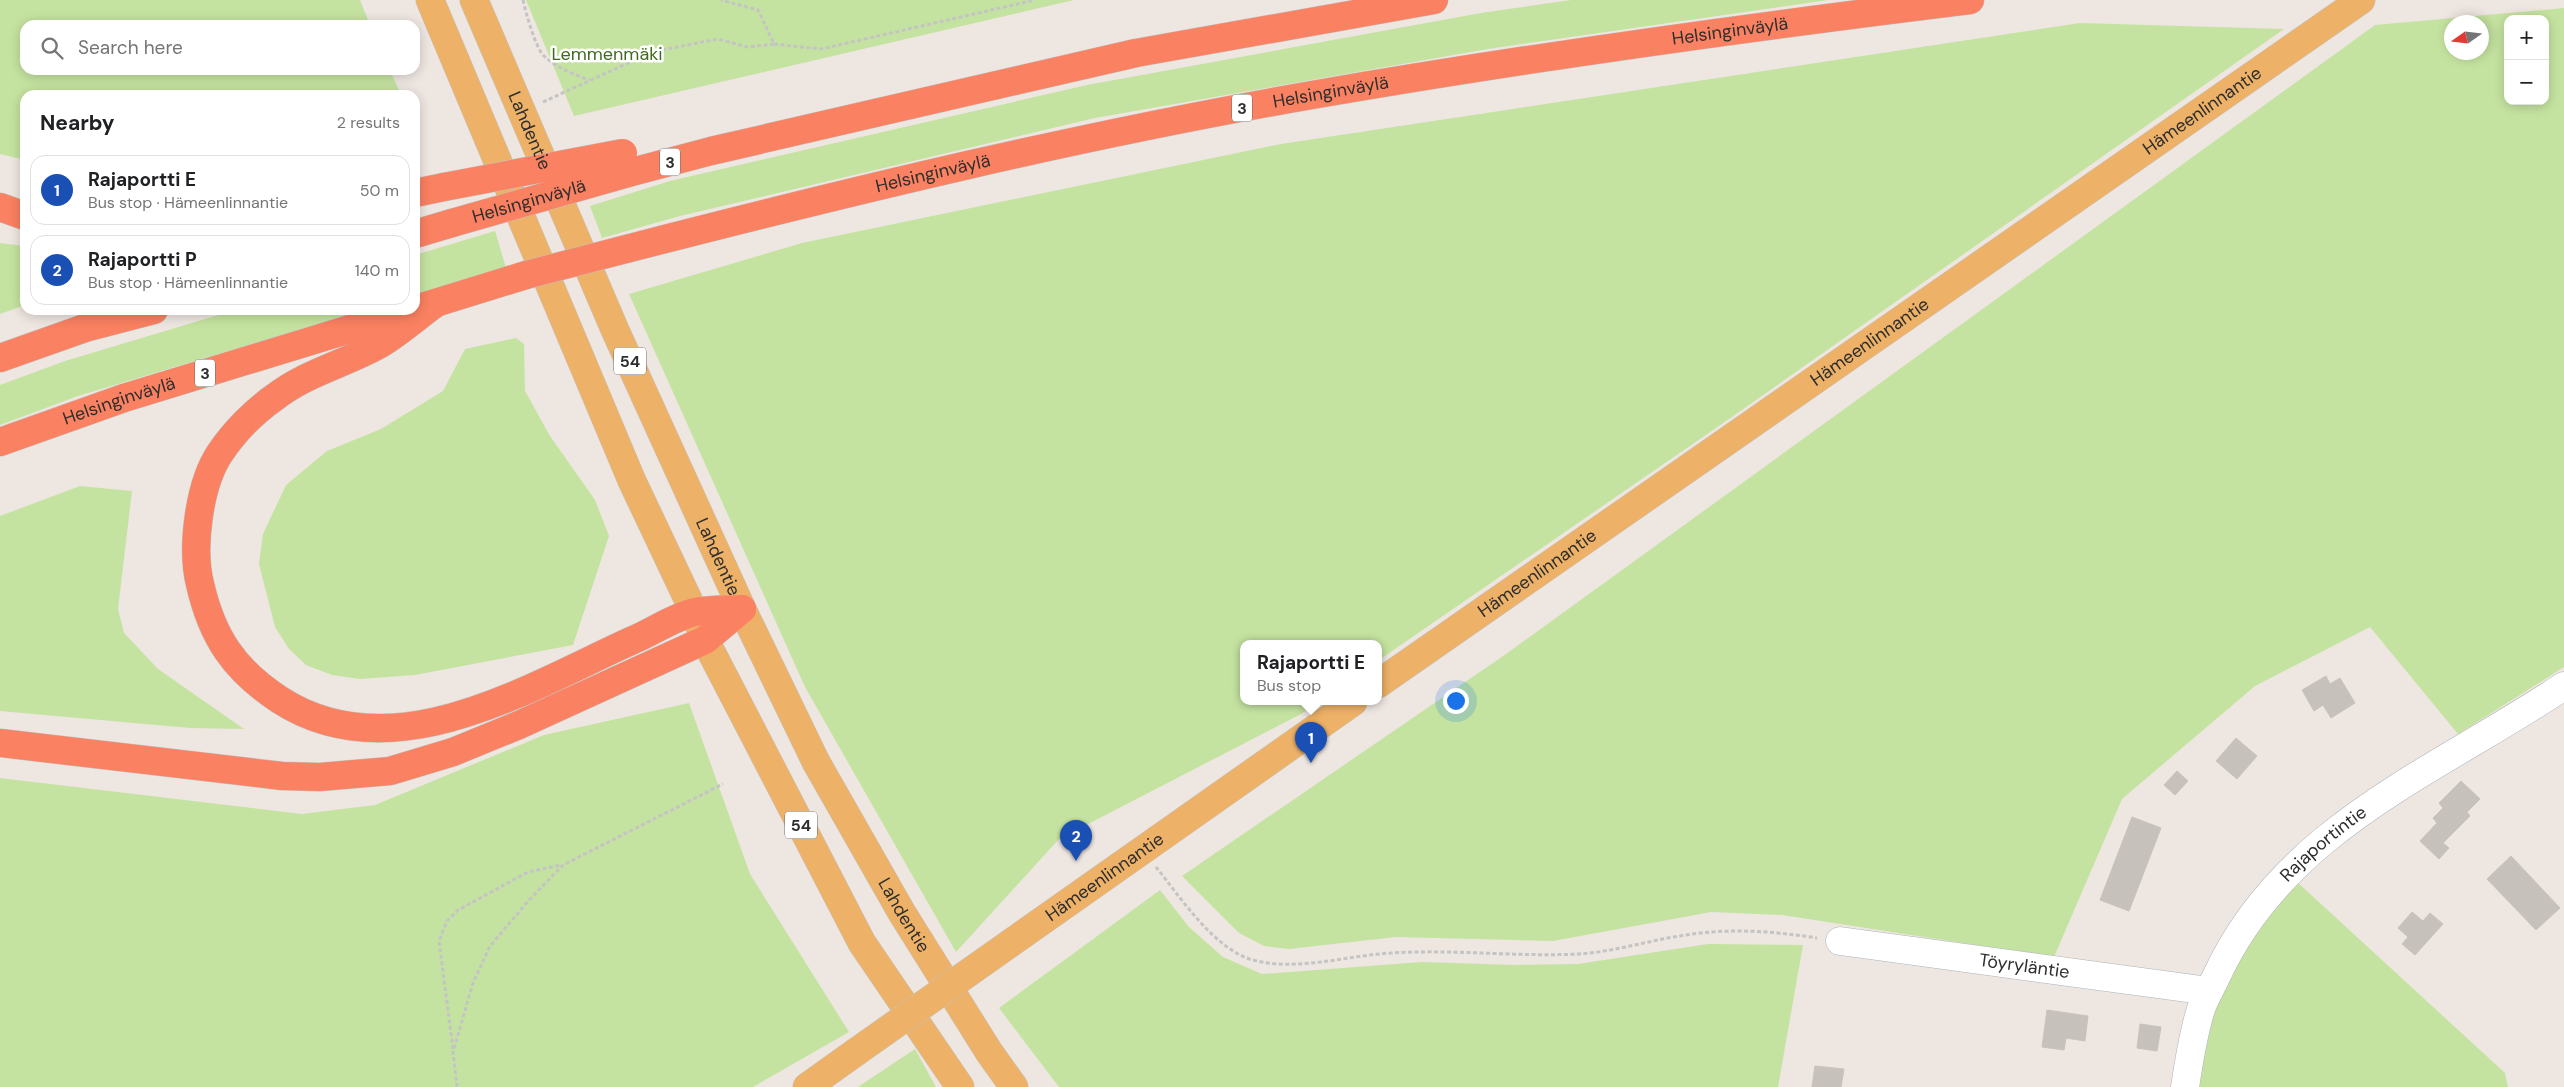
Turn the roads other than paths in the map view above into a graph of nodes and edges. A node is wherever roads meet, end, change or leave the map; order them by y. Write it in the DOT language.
graph roads {
  1 [pos="430,0"];
  2 [pos="474,0"];
  3 [pos="1434,0"];
  4 [pos="1970,0"];
  5 [pos="2361,0"];
  6 [pos="626,163"];
  7 [pos="420,192"];
  8 [pos="0,207"];
  9 [pos="20,214"];
  10 [pos="420,233"];
  11 [pos="421,307"];
  12 [pos="135,315"];
  13 [pos="395,315"];
  14 [pos="412,315"];
  15 [pos="0,358"];
  16 [pos="0,442"];
  17 [pos="742,609"];
  18 [pos="694,612"];
  19 [pos="705,640"];
  20 [pos="1382,681"];
  21 [pos="2564,686"];
  22 [pos="1350,705"];
  23 [pos="0,743"];
  24 [pos="1840,941"];
  25 [pos="2209,991"];
  26 [pos="807,1087"];
  27 [pos="960,1087"];
  28 [pos="1014,1087"];
  29 [pos="2185,1087"];
  1 -- 18 [label="main road, 54"];
  2 -- 17 [label="main road, Lahdentie / 54"];
  3 -- 6 [label="highway, Helsinginväylä / 3"];
  4 -- 11 [label="highway, Helsinginväylä / 3, bridge"];
  5 -- 20 [label="main road, Hämeenlinnantie"];
  6 -- 7 [label="highway, bridge"];
  6 -- 10 [label="highway, Helsinginväylä / 3, bridge"];
  8 -- 9 [label="highway"];
  12 -- 15 [label="highway"];
  13 -- 16 [label="highway, Helsinginväylä / 3"];
  14 -- 18 [label="highway"];
  17 -- 18 [label="highway"];
  17 -- 19 [label="highway"];
  17 -- 28 [label="main road, Lahdentie / 54"];
  18 -- 19 [label="main road, 54"];
  19 -- 23 [label="highway"];
  19 -- 27 [label="main road, 54"];
  21 -- 25 [label="street, Rajaportintie"];
  22 -- 26 [label="main road, Hämeenlinnantie, bridge"];
  24 -- 25 [label="street, Töyryläntie"];
  25 -- 29 [label="street, Rajaportintie"];
}
